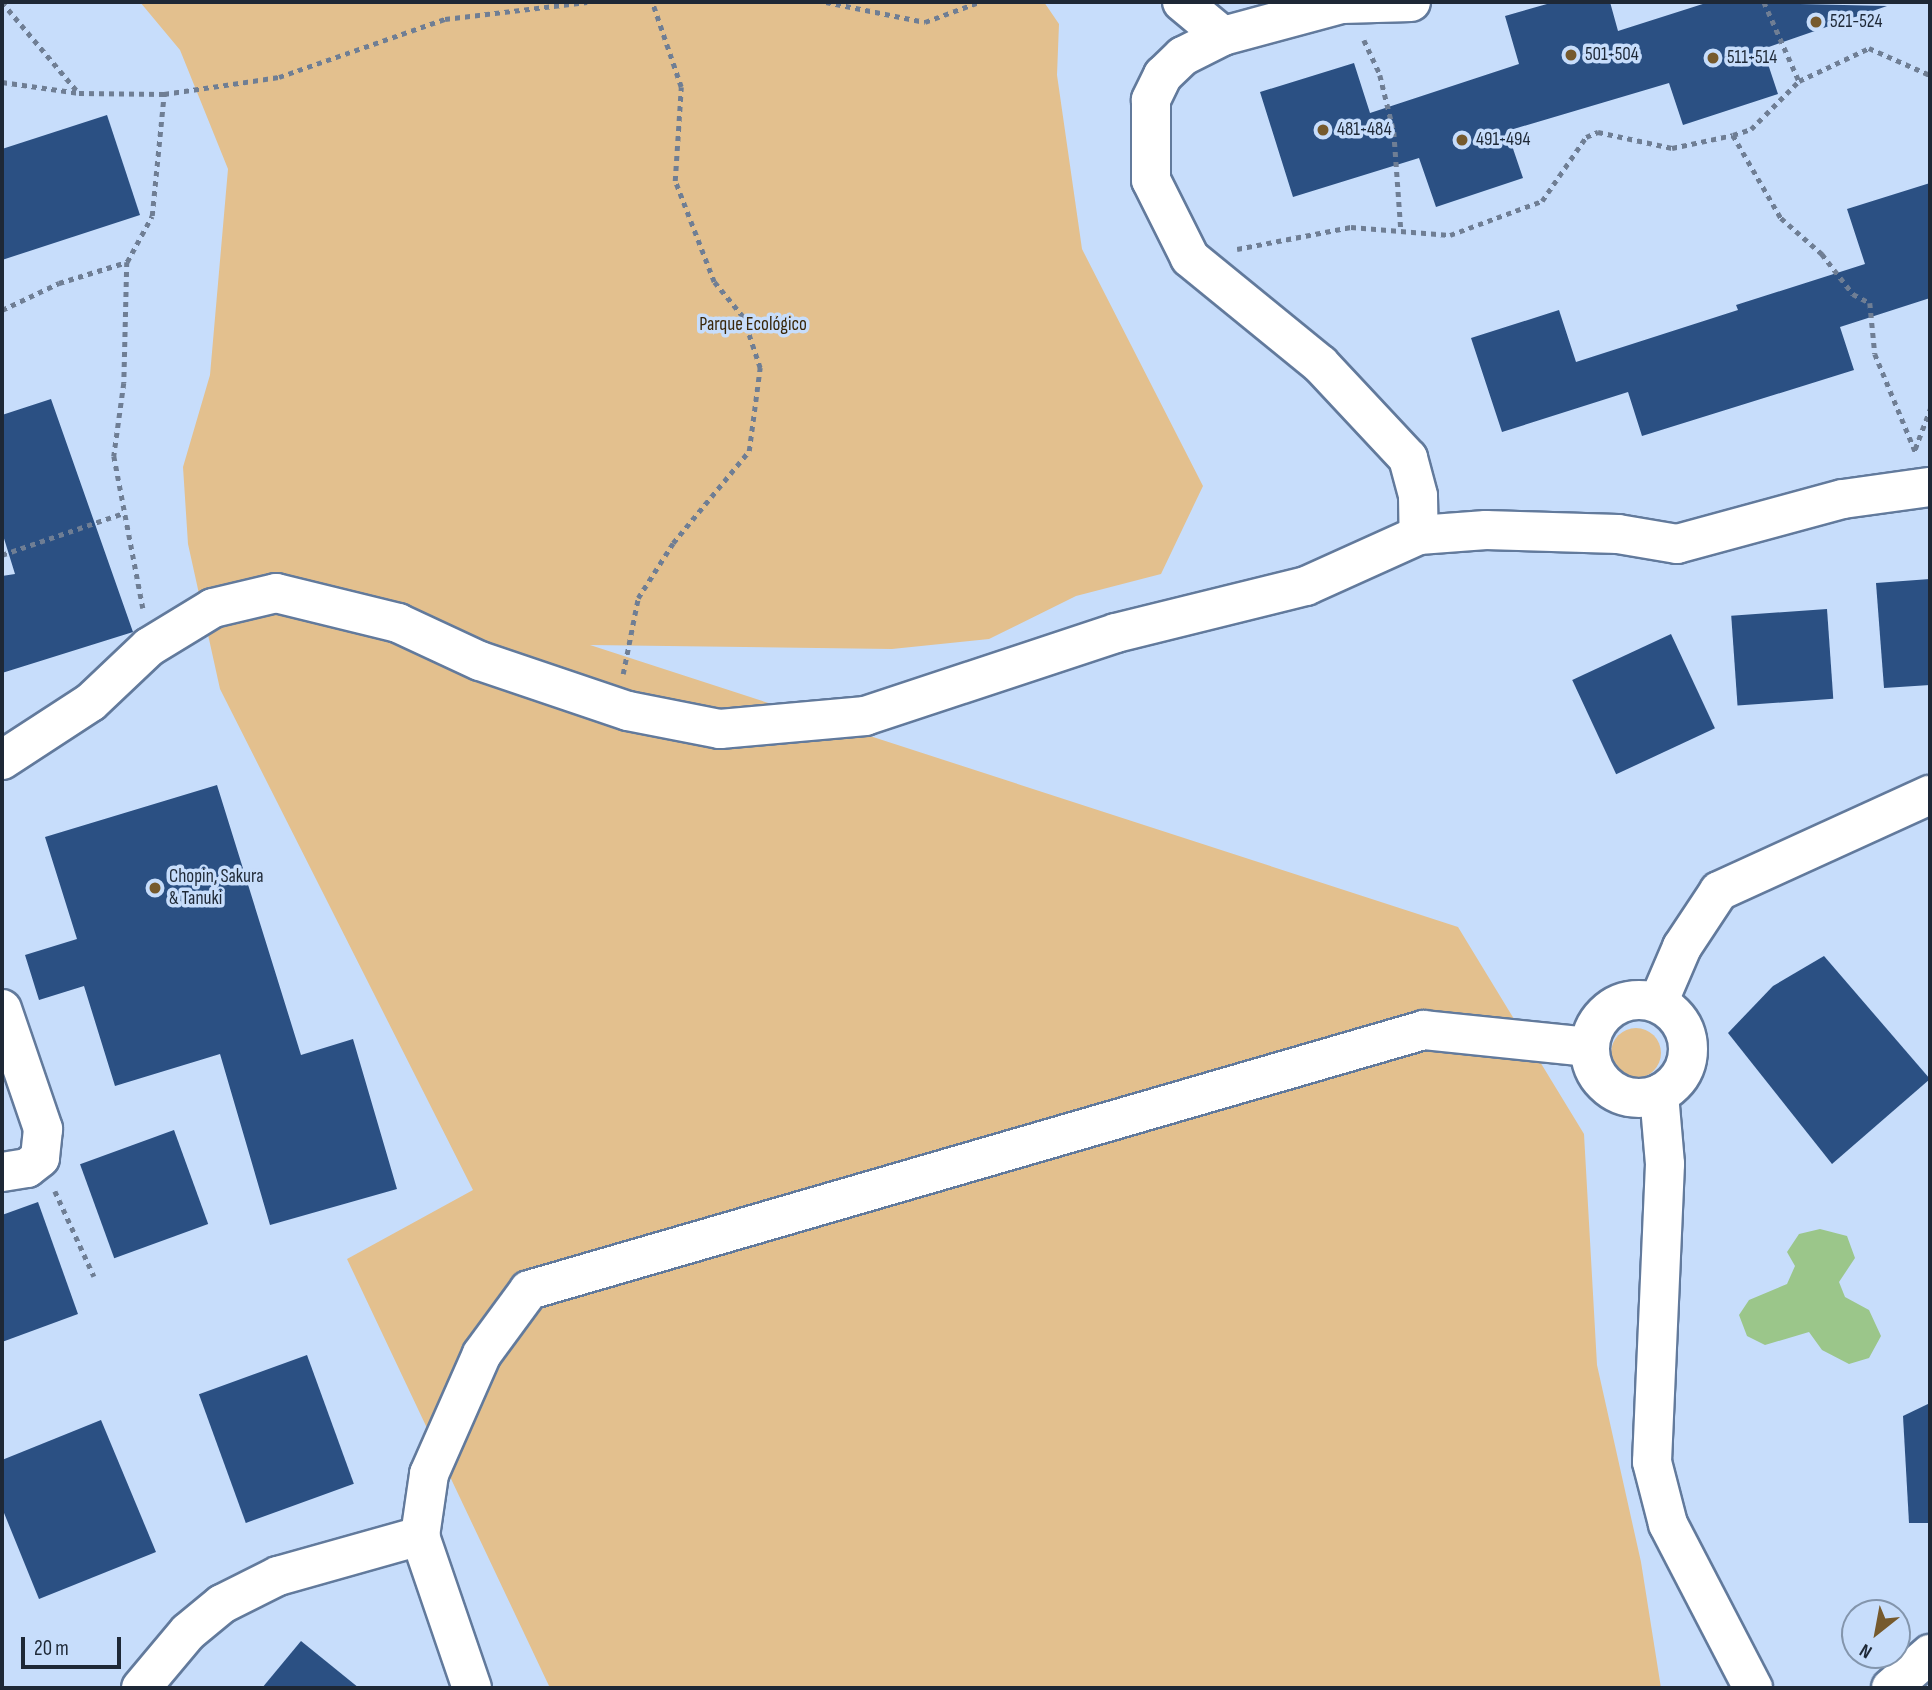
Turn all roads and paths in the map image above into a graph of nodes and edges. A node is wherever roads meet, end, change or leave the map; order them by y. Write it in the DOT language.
graph roads {
  1 [pos="2,2"];
  2 [pos="587,2"];
  3 [pos="652,2"];
  4 [pos="827,2"];
  5 [pos="979,2"];
  6 [pos="1182,2"];
  7 [pos="1411,2"];
  8 [pos="1764,2"];
  9 [pos="1342,4"];
  10 [pos="1223,36"];
  11 [pos="1930,75"];
  12 [pos="1798,81"];
  13 [pos="2,82"];
  14 [pos="79,93"];
  15 [pos="164,94"];
  16 [pos="1733,135"];
  17 [pos="1401,229"];
  18 [pos="1190,258"];
  19 [pos="127,262"];
  20 [pos="2,310"];
  21 [pos="1930,409"];
  22 [pos="1915,450"];
  23 [pos="1925,475"];
  24 [pos="124,513"];
  25 [pos="1419,535"];
  26 [pos="2,555"];
  27 [pos="139,657"];
  28 [pos="628,710"];
  29 [pos="2,760"];
  30 [pos="1930,795"];
  31 [pos="1658,1003"];
  32 [pos="2,1009"];
  33 [pos="1589,1047"];
  34 [pos="1659,1094"];
  35 [pos="40,1158"];
  36 [pos="2,1172"];
  37 [pos="94,1276"];
  38 [pos="420,1536"];
  39 [pos="1930,1654"];
  40 [pos="141,1688"];
  41 [pos="472,1688"];
  42 [pos="1753,1688"];
  43 [pos="1891,1688"];
  1 -- 14 [label="path"];
  2 -- 15 [label="path"];
  3 -- 28 [label="path"];
  4 -- 5 [label="path"];
  6 -- 10 [label="lane"];
  7 -- 9 [label="lane"];
  8 -- 12 [label="path"];
  9 -- 10 [label="lane"];
  9 -- 17 [label="path"];
  10 -- 18 [label="lane"];
  11 -- 12 [label="path"];
  12 -- 16 [label="path"];
  13 -- 14 [label="path"];
  14 -- 15 [label="path"];
  15 -- 19 [label="path"];
  16 -- 17 [label="path"];
  16 -- 22 [label="path"];
  17 -- 18 [label="path"];
  18 -- 25 [label="lane"];
  19 -- 20 [label="path"];
  19 -- 24 [label="path"];
  21 -- 22 [label="path"];
  22 -- 23 [label="path"];
  23 -- 25 [label="lane"];
  24 -- 26 [label="path"];
  24 -- 27 [label="path"];
  25 -- 28 [label="lane"];
  27 -- 28 [label="lane"];
  27 -- 29 [label="lane"];
  30 -- 31 [label="lane"];
  31 -- 33 [label="lane"];
  31 -- 34 [label="lane"];
  32 -- 35 [label="lane"];
  33 -- 34 [label="lane"];
  33 -- 38 [label="lane"];
  34 -- 42 [label="lane"];
  35 -- 36 [label="lane"];
  35 -- 37 [label="path"];
  38 -- 40 [label="lane"];
  38 -- 41 [label="lane"];
  39 -- 43 [label="lane"];
}
